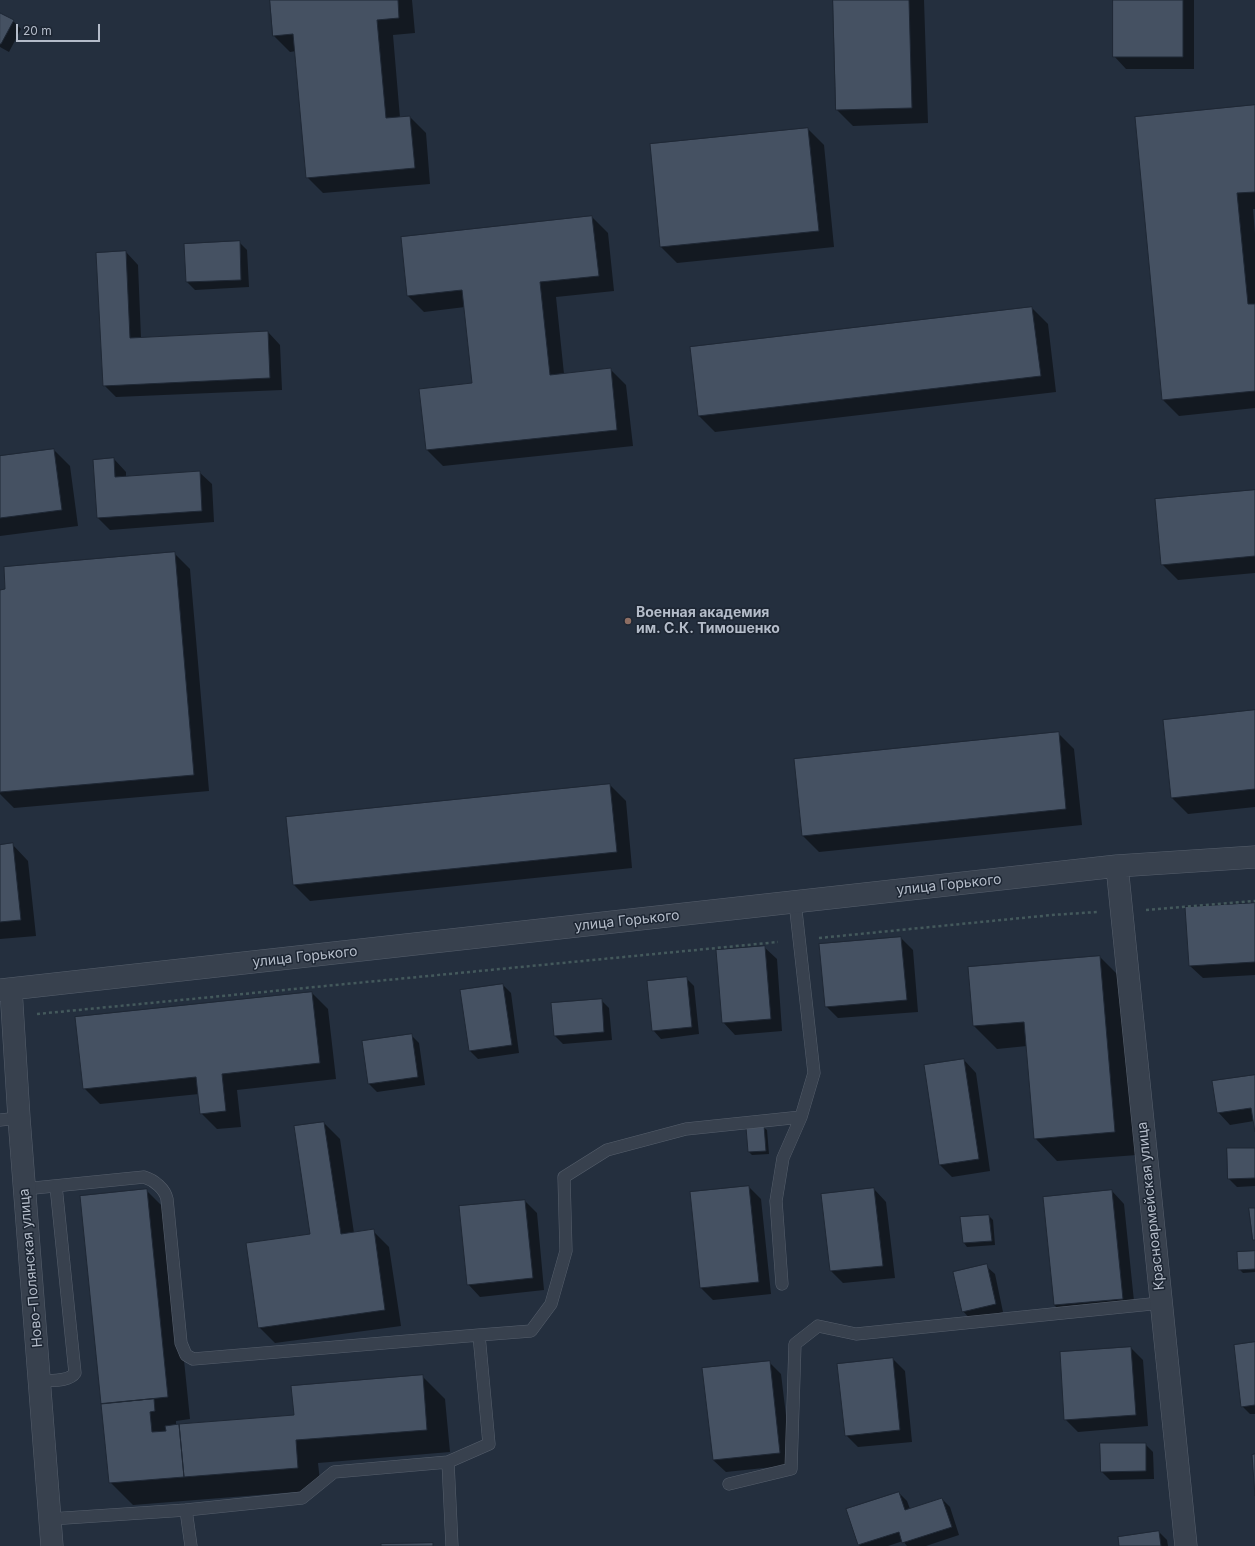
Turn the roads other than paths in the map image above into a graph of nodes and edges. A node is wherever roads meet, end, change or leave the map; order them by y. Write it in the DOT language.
graph roads {
  1 [pos="1255,857"];
  2 [pos="1117,866"];
  3 [pos="795,902"];
  4 [pos="5,990"];
  5 [pos="801,1117"];
  6 [pos="9,1119"];
  7 [pos="56,1186"];
  8 [pos="24,1189"];
  9 [pos="782,1284"];
  10 [pos="1161,1303"];
  11 [pos="479,1335"];
  12 [pos="40,1382"];
  13 [pos="448,1462"];
  14 [pos="730,1484"];
  15 [pos="186,1510"];
  16 [pos="50,1520"];
  17 [pos="52,1546"];
  18 [pos="191,1546"];
  19 [pos="452,1546"];
  20 [pos="1186,1546"];
  1 -- 2 [label="street, улица Горького"];
  2 -- 3 [label="street, улица Горького"];
  2 -- 10 [label="street, Красноармейская улица"];
  3 -- 4 [label="street, улица Горького"];
  3 -- 5 [label="lane"];
  4 -- 6 [label="street, Ново-Полянская улица"];
  5 -- 9 [label="lane"];
  5 -- 11 [label="lane"];
  6 -- 8 [label="street, Ново-Полянская улица"];
  7 -- 8 [label="lane"];
  7 -- 11 [label="lane"];
  7 -- 12 [label="lane"];
  8 -- 12 [label="street, Ново-Полянская улица"];
  10 -- 14 [label="lane"];
  10 -- 20 [label="street, Красноармейская улица"];
  11 -- 13 [label="lane"];
  12 -- 16 [label="street, Ново-Полянская улица"];
  13 -- 15 [label="lane"];
  13 -- 19 [label="lane"];
  15 -- 16 [label="lane"];
  15 -- 18 [label="lane"];
  16 -- 17 [label="street, Ново-Полянская улица"];
}
